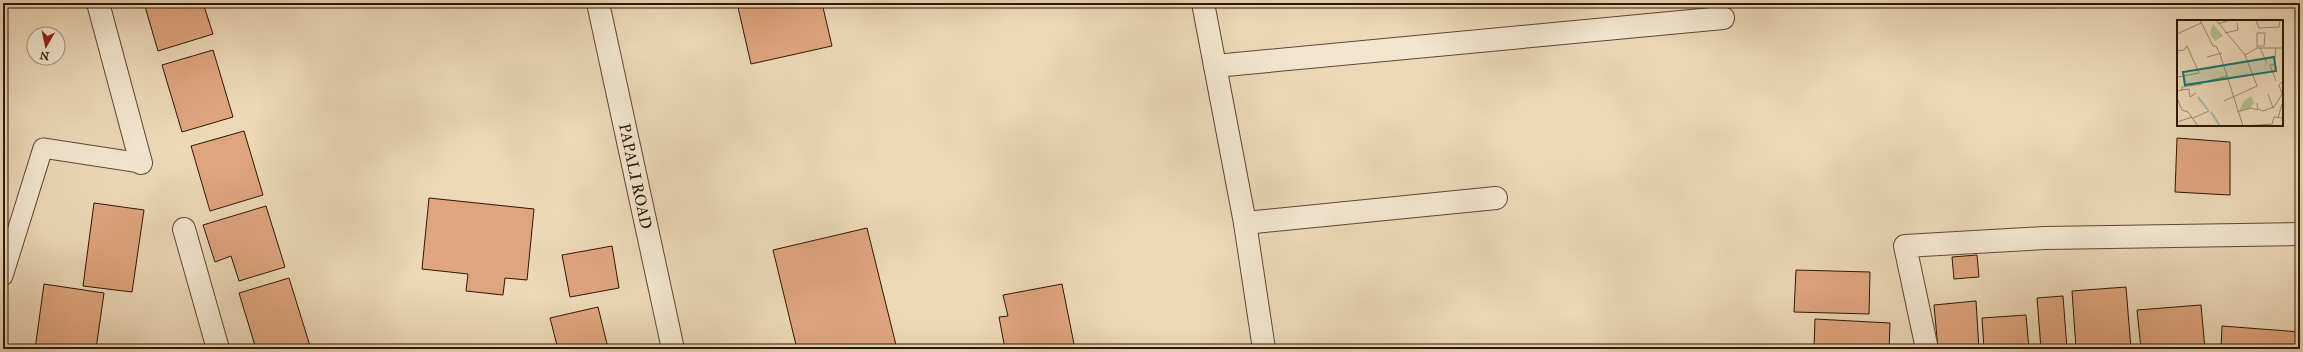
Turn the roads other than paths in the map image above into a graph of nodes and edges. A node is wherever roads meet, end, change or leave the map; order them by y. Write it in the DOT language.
graph roads {
  1 [pos="98,3"];
  2 [pos="598,3"];
  3 [pos="1203,3"];
  4 [pos="1723,18"];
  5 [pos="1215,66"];
  6 [pos="141,163"];
  7 [pos="1496,198"];
  8 [pos="1245,223"];
  9 [pos="184,229"];
  10 [pos="2300,234"];
  11 [pos="3,276"];
  12 [pos="218,349"];
  13 [pos="673,349"];
  14 [pos="1264,349"];
  15 [pos="1927,349"];
  1 -- 6 [label="street"];
  2 -- 13 [label="street, PAPALI ROAD"];
  3 -- 5 [label="street"];
  4 -- 5 [label="street"];
  5 -- 8 [label="street"];
  6 -- 11 [label="lane"];
  7 -- 8 [label="street"];
  8 -- 14 [label="street"];
  9 -- 12 [label="street"];
  10 -- 15 [label="street"];
}
